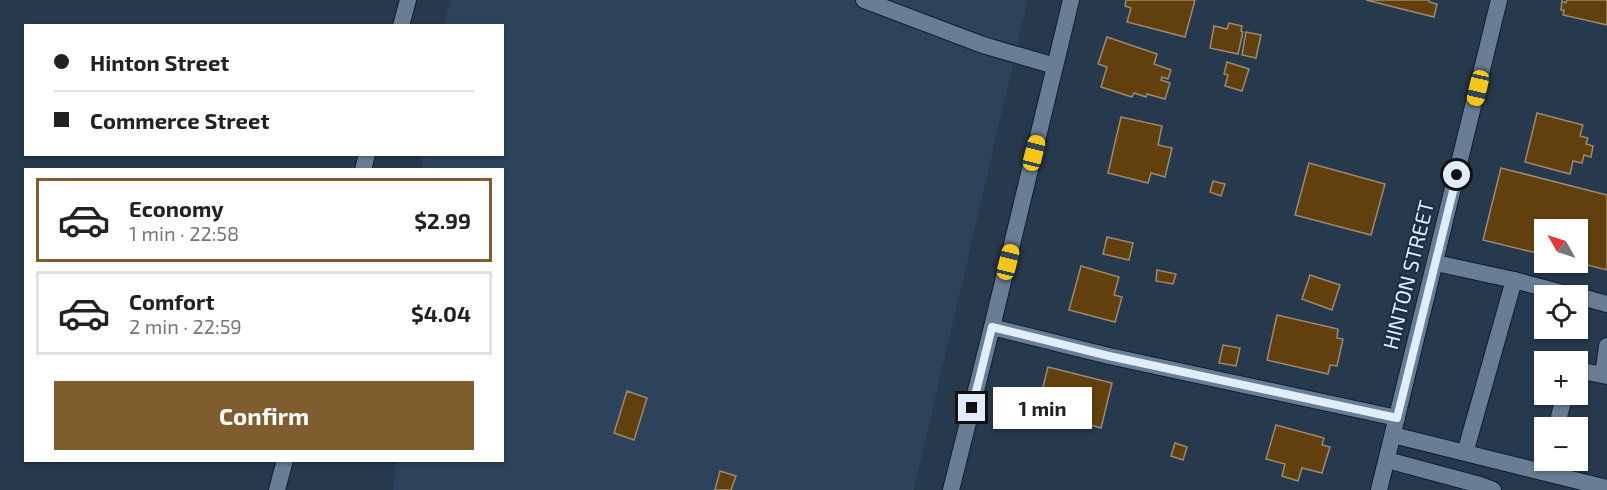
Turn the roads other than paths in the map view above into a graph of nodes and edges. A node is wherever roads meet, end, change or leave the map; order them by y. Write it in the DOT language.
graph roads {
  1 [pos="408,0"];
  2 [pos="864,0"];
  3 [pos="1071,0"];
  4 [pos="1499,0"];
  5 [pos="402,24"];
  6 [pos="1055,66"];
  7 [pos="1436,263"];
  8 [pos="1514,280"];
  9 [pos="1534,285"];
  10 [pos="1588,299"];
  11 [pos="1607,304"];
  12 [pos="992,327"];
  13 [pos="1607,346"];
  14 [pos="1588,372"];
  15 [pos="1605,375"];
  16 [pos="1397,418"];
  17 [pos="1393,435"];
  18 [pos="1465,453"];
  19 [pos="1387,460"];
  20 [pos="284,462"];
  21 [pos="1534,464"];
  22 [pos="1560,471"];
  23 [pos="1607,488"];
  24 [pos="277,490"];
  25 [pos="951,490"];
  26 [pos="1379,490"];
  27 [pos="1493,490"];
  1 -- 5 [label="street"];
  2 -- 6 [label="street"];
  3 -- 6 [label="street"];
  4 -- 7 [label="street, HINTON STREET"];
  6 -- 12 [label="street"];
  7 -- 8 [label="street"];
  7 -- 16 [label="street, HINTON STREET"];
  8 -- 9 [label="street"];
  8 -- 18 [label="street"];
  10 -- 11 [label="street"];
  12 -- 16 [label="street"];
  12 -- 25 [label="street"];
  13 -- 15 [label="street"];
  14 -- 15 [label="street"];
  16 -- 17 [label="street, HINTON STREET"];
  17 -- 18 [label="street"];
  17 -- 19 [label="street, HINTON STREET"];
  18 -- 21 [label="street"];
  19 -- 26 [label="street, HINTON STREET"];
  19 -- 27 [label="street"];
  20 -- 24 [label="street"];
  22 -- 23 [label="street"];
}
